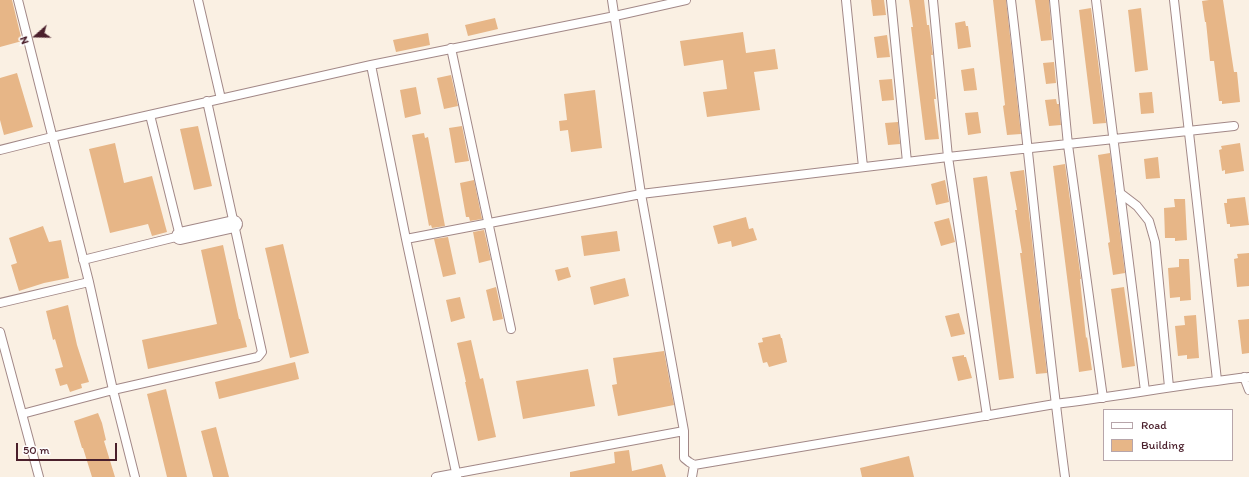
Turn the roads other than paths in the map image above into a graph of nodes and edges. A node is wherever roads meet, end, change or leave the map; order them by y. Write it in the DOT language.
graph roads {
  1 [pos="18,0"];
  2 [pos="198,0"];
  3 [pos="612,0"];
  4 [pos="686,0"];
  5 [pos="846,0"];
  6 [pos="891,0"];
  7 [pos="932,0"];
  8 [pos="1011,0"];
  9 [pos="1054,0"];
  10 [pos="1096,0"];
  11 [pos="1174,0"];
  12 [pos="614,16"];
  13 [pos="451,48"];
  14 [pos="371,65"];
  15 [pos="221,98"];
  16 [pos="207,102"];
  17 [pos="150,115"];
  18 [pos="1234,126"];
  19 [pos="1189,132"];
  20 [pos="52,137"];
  21 [pos="1113,140"];
  22 [pos="1068,144"];
  23 [pos="1028,148"];
  24 [pos="0,150"];
  25 [pos="948,157"];
  26 [pos="907,162"];
  27 [pos="862,167"];
  28 [pos="641,194"];
  29 [pos="1120,194"];
  30 [pos="487,223"];
  31 [pos="234,224"];
  32 [pos="180,236"];
  33 [pos="406,239"];
  34 [pos="83,260"];
  35 [pos="88,282"];
  36 [pos="0,303"];
  37 [pos="511,329"];
  38 [pos="0,332"];
  39 [pos="1247,377"];
  40 [pos="1217,380"];
  41 [pos="1169,387"];
  42 [pos="113,390"];
  43 [pos="1249,390"];
  44 [pos="1145,391"];
  45 [pos="1103,398"];
  46 [pos="1055,404"];
  47 [pos="22,414"];
  48 [pos="987,416"];
  49 [pos="684,431"];
  50 [pos="694,465"];
  51 [pos="457,475"];
  52 [pos="38,477"];
  53 [pos="135,477"];
  54 [pos="436,477"];
  55 [pos="692,477"];
  56 [pos="1065,477"];
  1 -- 20 [label="lane"];
  2 -- 15 [label="lane"];
  3 -- 12 [label="lane"];
  4 -- 12 [label="lane"];
  5 -- 27 [label="lane"];
  6 -- 26 [label="lane"];
  7 -- 25 [label="lane"];
  8 -- 23 [label="lane"];
  9 -- 22 [label="lane"];
  10 -- 21 [label="lane"];
  11 -- 19 [label="lane"];
  12 -- 13 [label="lane"];
  12 -- 28 [label="lane"];
  13 -- 14 [label="lane"];
  13 -- 30 [label="lane"];
  14 -- 15 [label="lane"];
  14 -- 33 [label="lane"];
  15 -- 16 [label="lane"];
  16 -- 17 [label="lane"];
  16 -- 31 [label="lane"];
  17 -- 20 [label="lane"];
  17 -- 32 [label="lane"];
  18 -- 19 [label="lane"];
  19 -- 21 [label="lane"];
  19 -- 40 [label="lane"];
  20 -- 24 [label="lane"];
  20 -- 34 [label="lane"];
  21 -- 22 [label="lane"];
  21 -- 29 [label="lane"];
  22 -- 23 [label="lane"];
  22 -- 45 [label="lane"];
  23 -- 25 [label="lane"];
  23 -- 46 [label="lane"];
  25 -- 26 [label="lane"];
  25 -- 48 [label="lane"];
  26 -- 27 [label="lane"];
  27 -- 28 [label="lane"];
  28 -- 30 [label="lane"];
  28 -- 49 [label="lane"];
  29 -- 41 [label="lane"];
  29 -- 44 [label="lane"];
  30 -- 33 [label="lane"];
  30 -- 37 [label="lane"];
  31 -- 32 [label="street"];
  31 -- 42 [label="lane"];
  32 -- 34 [label="lane"];
  33 -- 51 [label="lane"];
  34 -- 35 [label="lane"];
  35 -- 36 [label="lane"];
  35 -- 42 [label="lane"];
  38 -- 47 [label="lane"];
  39 -- 40 [label="lane"];
  39 -- 43 [label="lane"];
  40 -- 41 [label="lane"];
  41 -- 44 [label="lane"];
  42 -- 47 [label="lane"];
  42 -- 53 [label="lane"];
  44 -- 45 [label="lane"];
  45 -- 46 [label="lane"];
  46 -- 48 [label="lane"];
  46 -- 56 [label="lane"];
  47 -- 52 [label="lane"];
  48 -- 50 [label="lane"];
  49 -- 50 [label="lane"];
  49 -- 51 [label="lane"];
  50 -- 55 [label="lane"];
  51 -- 54 [label="lane"];
}
